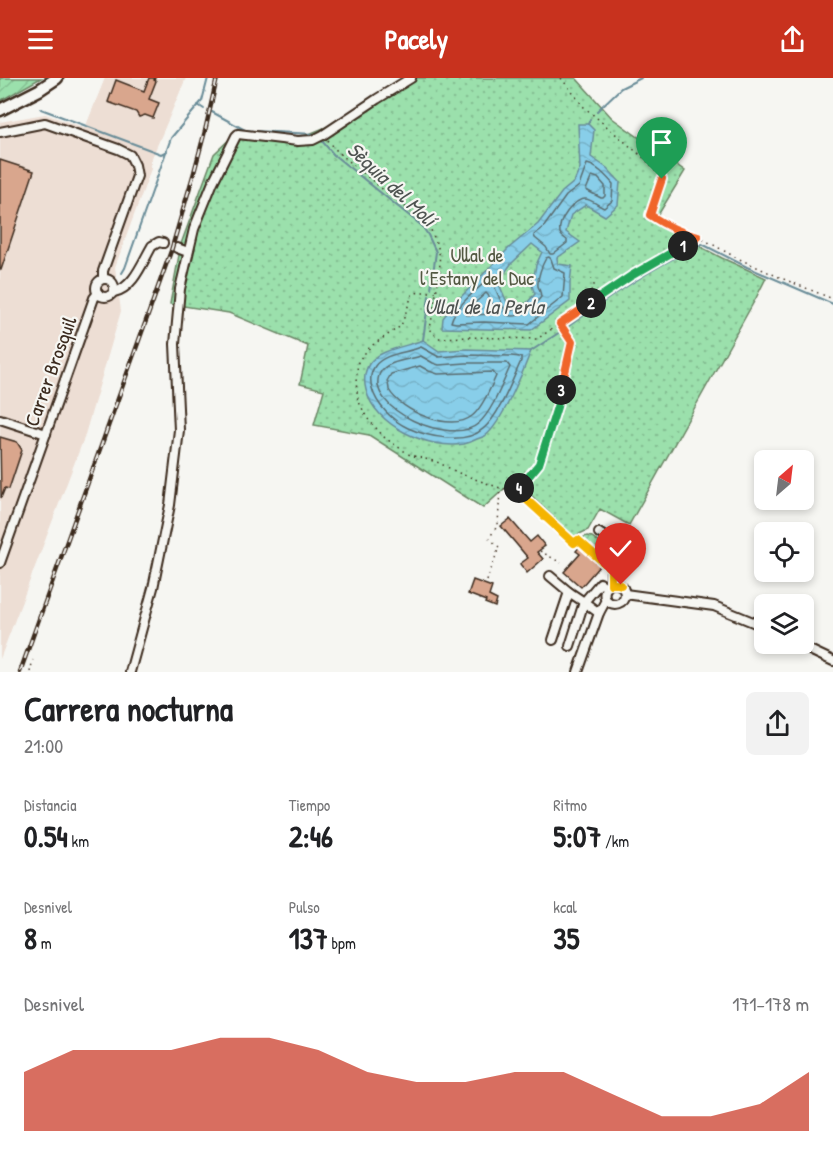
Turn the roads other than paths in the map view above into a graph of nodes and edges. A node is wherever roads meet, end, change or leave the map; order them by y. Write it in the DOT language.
graph roads {
  1 [pos="57,78"];
  2 [pos="411,78"];
  3 [pos="0,112"];
  4 [pos="0,132"];
  5 [pos="163,243"];
  6 [pos="177,248"];
  7 [pos="188,252"];
  8 [pos="103,278"];
  9 [pos="114,292"];
  10 [pos="98,293"];
  11 [pos="0,418"];
  12 [pos="46,434"];
  13 [pos="599,533"];
  14 [pos="0,563"];
  15 [pos="550,576"];
  16 [pos="609,585"];
  17 [pos="569,592"];
  18 [pos="626,594"];
  19 [pos="606,600"];
  20 [pos="584,602"];
  21 [pos="599,613"];
  22 [pos="754,622"];
  23 [pos="553,640"];
  24 [pos="570,646"];
  25 [pos="814,652"];
  26 [pos="833,661"];
  27 [pos="130,672"];
  28 [pos="578,672"];
  1 -- 3 [label="highway"];
  2 -- 7 [label="street"];
  4 -- 8 [label="street"];
  5 -- 9 [label="street"];
  6 -- 7 [label="street"];
  7 -- 27 [label="street"];
  8 -- 9 [label="street"];
  8 -- 10 [label="street"];
  9 -- 10 [label="street"];
  10 -- 12 [label="street, Carrer Brosquil"];
  11 -- 12 [label="street"];
  12 -- 14 [label="street, Carrer Brosquil"];
  13 -- 16 [label="street"];
  15 -- 17 [label="street"];
  16 -- 18 [label="street"];
  16 -- 19 [label="street"];
  16 -- 20 [label="street"];
  17 -- 20 [label="street"];
  17 -- 23 [label="street"];
  18 -- 19 [label="street"];
  18 -- 22 [label="street"];
  19 -- 21 [label="street"];
  20 -- 21 [label="street"];
  20 -- 24 [label="street"];
  21 -- 28 [label="street"];
  25 -- 26 [label="street"];
}
